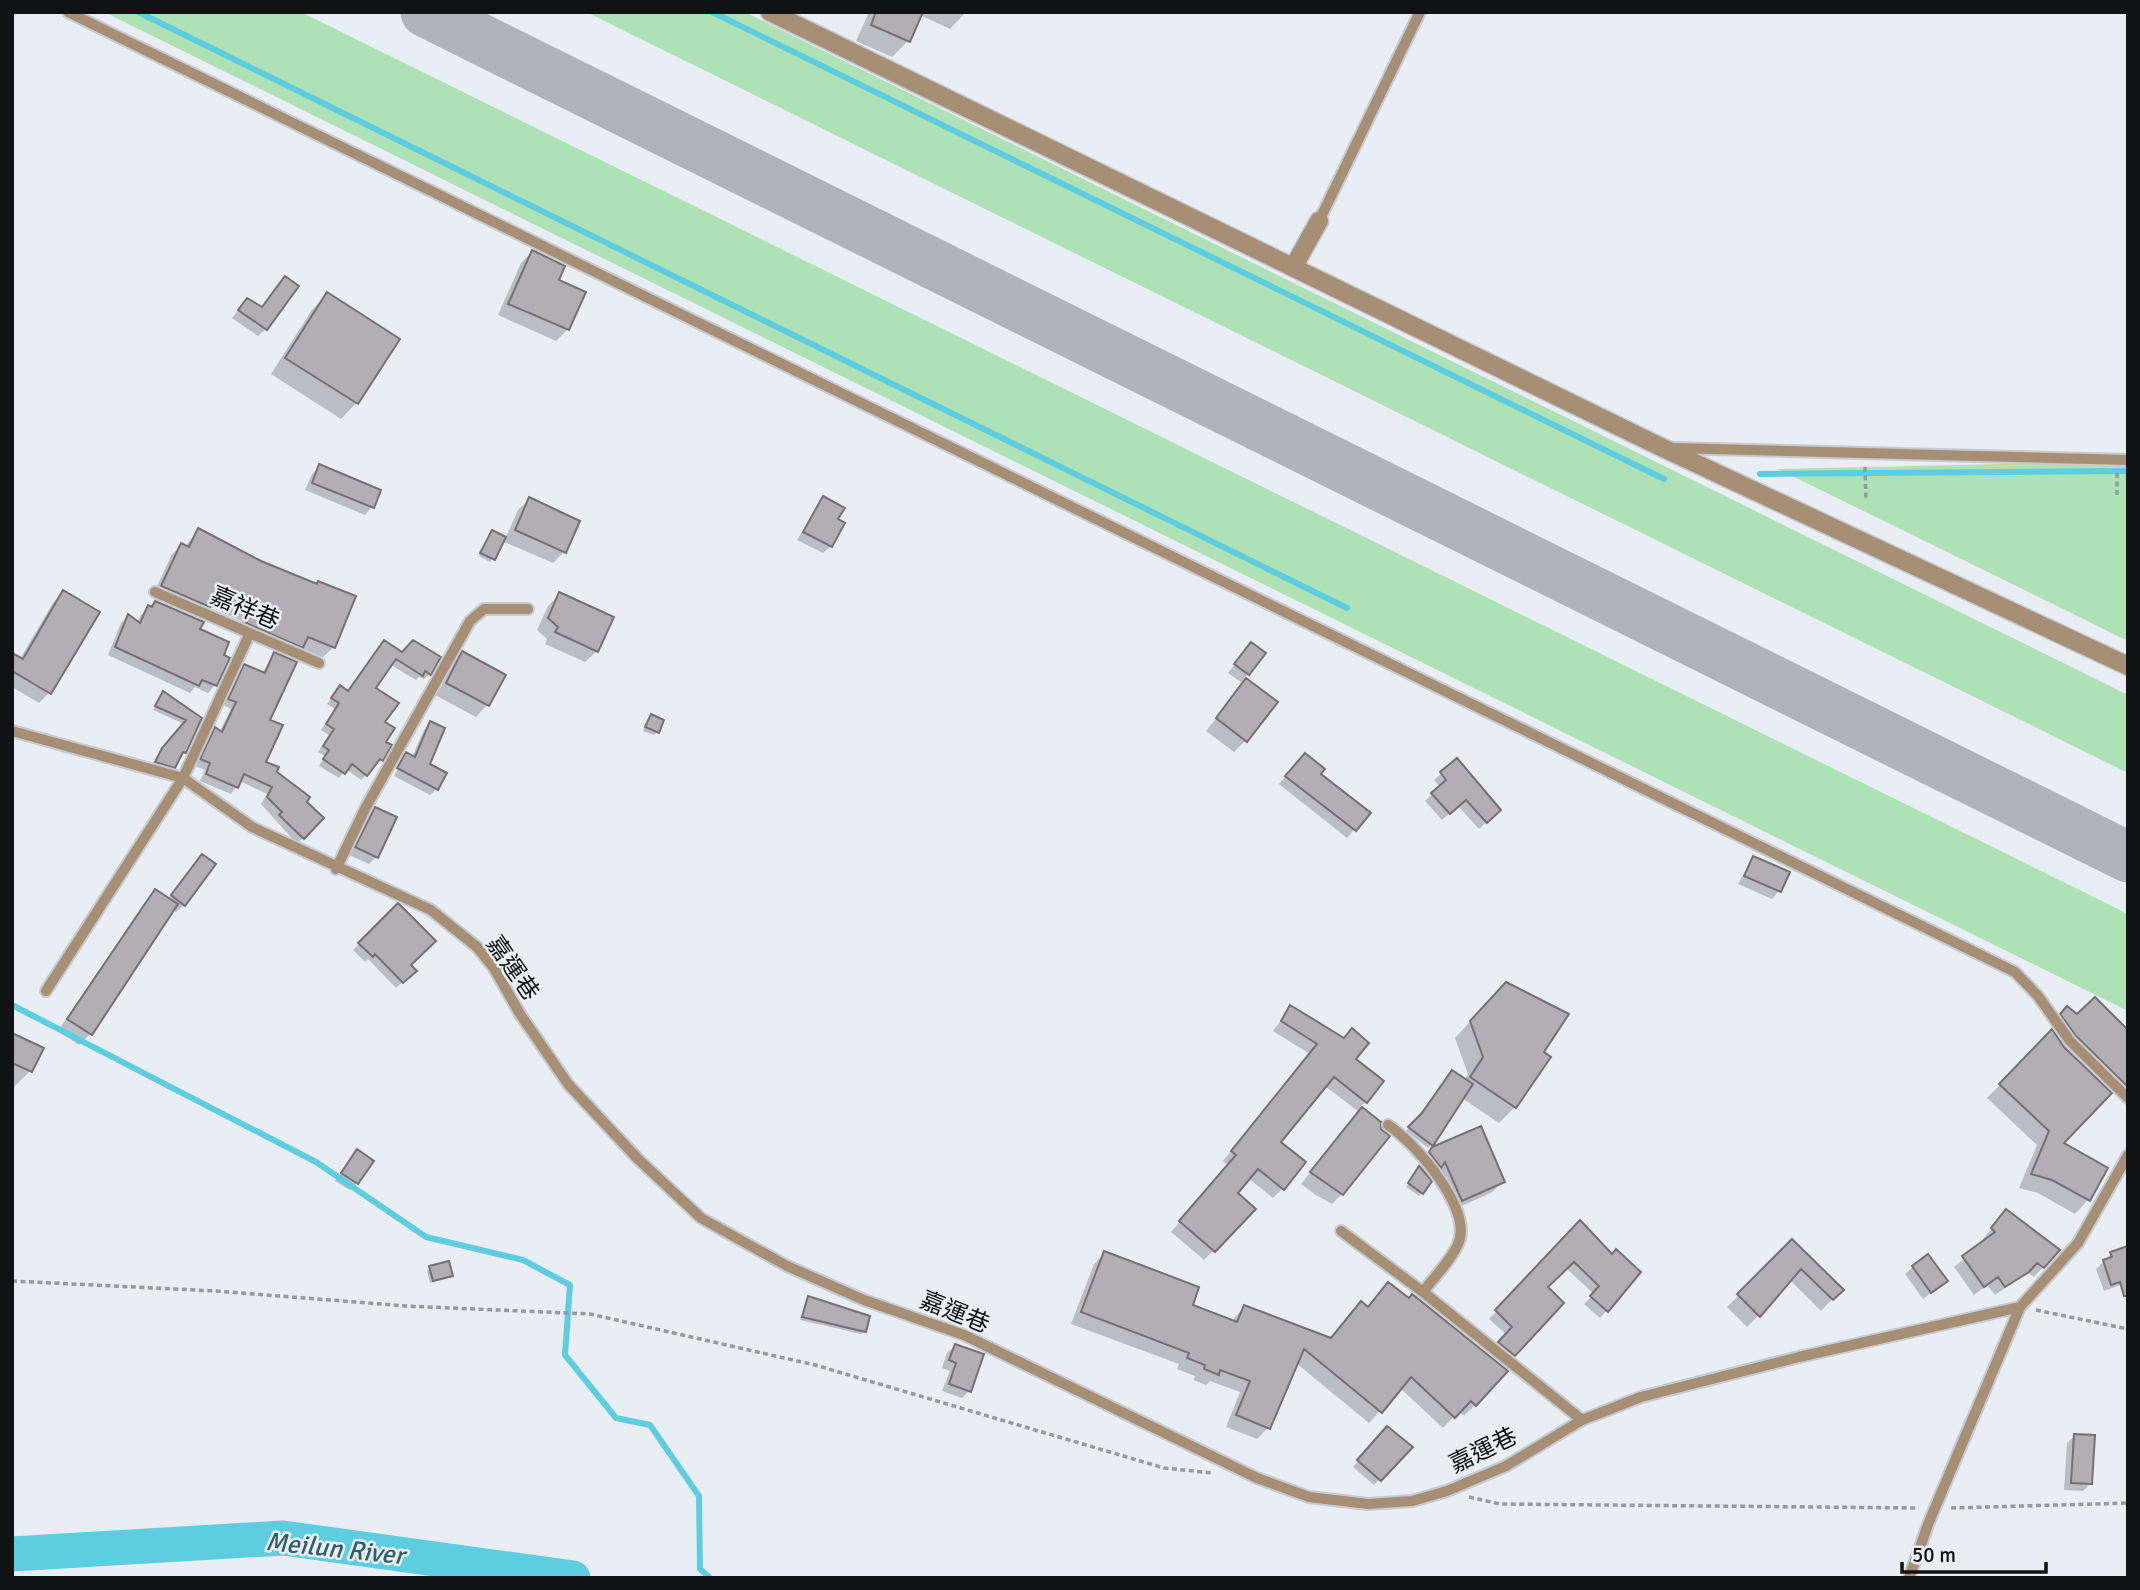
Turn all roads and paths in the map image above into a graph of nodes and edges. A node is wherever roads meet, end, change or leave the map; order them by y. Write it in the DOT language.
graph roads {
  1 [pos="68,12"];
  2 [pos="770,12"];
  3 [pos="1420,12"];
  4 [pos="1319,221"];
  5 [pos="1294,266"];
  6 [pos="1663,448"];
  7 [pos="1864,454"];
  8 [pos="2123,460"];
  9 [pos="2118,498"];
  10 [pos="1867,500"];
  11 [pos="155,592"];
  12 [pos="528,609"];
  13 [pos="250,633"];
  14 [pos="319,663"];
  15 [pos="2128,666"];
  16 [pos="12,731"];
  17 [pos="183,778"];
  18 [pos="336,869"];
  19 [pos="46,991"];
  20 [pos="2128,1098"];
  21 [pos="1388,1125"];
  22 [pos="2128,1155"];
  23 [pos="1341,1231"];
  24 [pos="12,1281"];
  25 [pos="1423,1292"];
  26 [pos="2020,1307"];
  27 [pos="2128,1329"];
  28 [pos="1582,1420"];
  29 [pos="1217,1474"];
  30 [pos="1447,1491"];
  31 [pos="2128,1503"];
  32 [pos="1935,1508"];
  33 [pos="1909,1578"];
  1 -- 20 [label="lane"];
  2 -- 5 [label="street"];
  3 -- 4 [label="lane"];
  4 -- 5 [label="street"];
  5 -- 6 [label="street"];
  6 -- 7 [label="lane"];
  6 -- 15 [label="street"];
  7 -- 8 [label="lane"];
  7 -- 10 [label="path"];
  8 -- 9 [label="path"];
  11 -- 13 [label="lane, 嘉祥巷"];
  12 -- 18 [label="lane"];
  13 -- 14 [label="lane, 嘉祥巷"];
  13 -- 17 [label="lane"];
  16 -- 17 [label="lane, 嘉運巷"];
  17 -- 18 [label="lane, 嘉運巷"];
  17 -- 19 [label="lane"];
  18 -- 30 [label="lane, 嘉運巷"];
  21 -- 25 [label="lane"];
  22 -- 26 [label="lane"];
  23 -- 25 [label="lane"];
  24 -- 29 [label="path"];
  25 -- 28 [label="lane"];
  26 -- 27 [label="path"];
  26 -- 28 [label="lane, 嘉運巷"];
  26 -- 32 [label="lane"];
  28 -- 30 [label="lane, 嘉運巷"];
  30 -- 32 [label="path"];
  31 -- 32 [label="path"];
  32 -- 33 [label="lane"];
}
